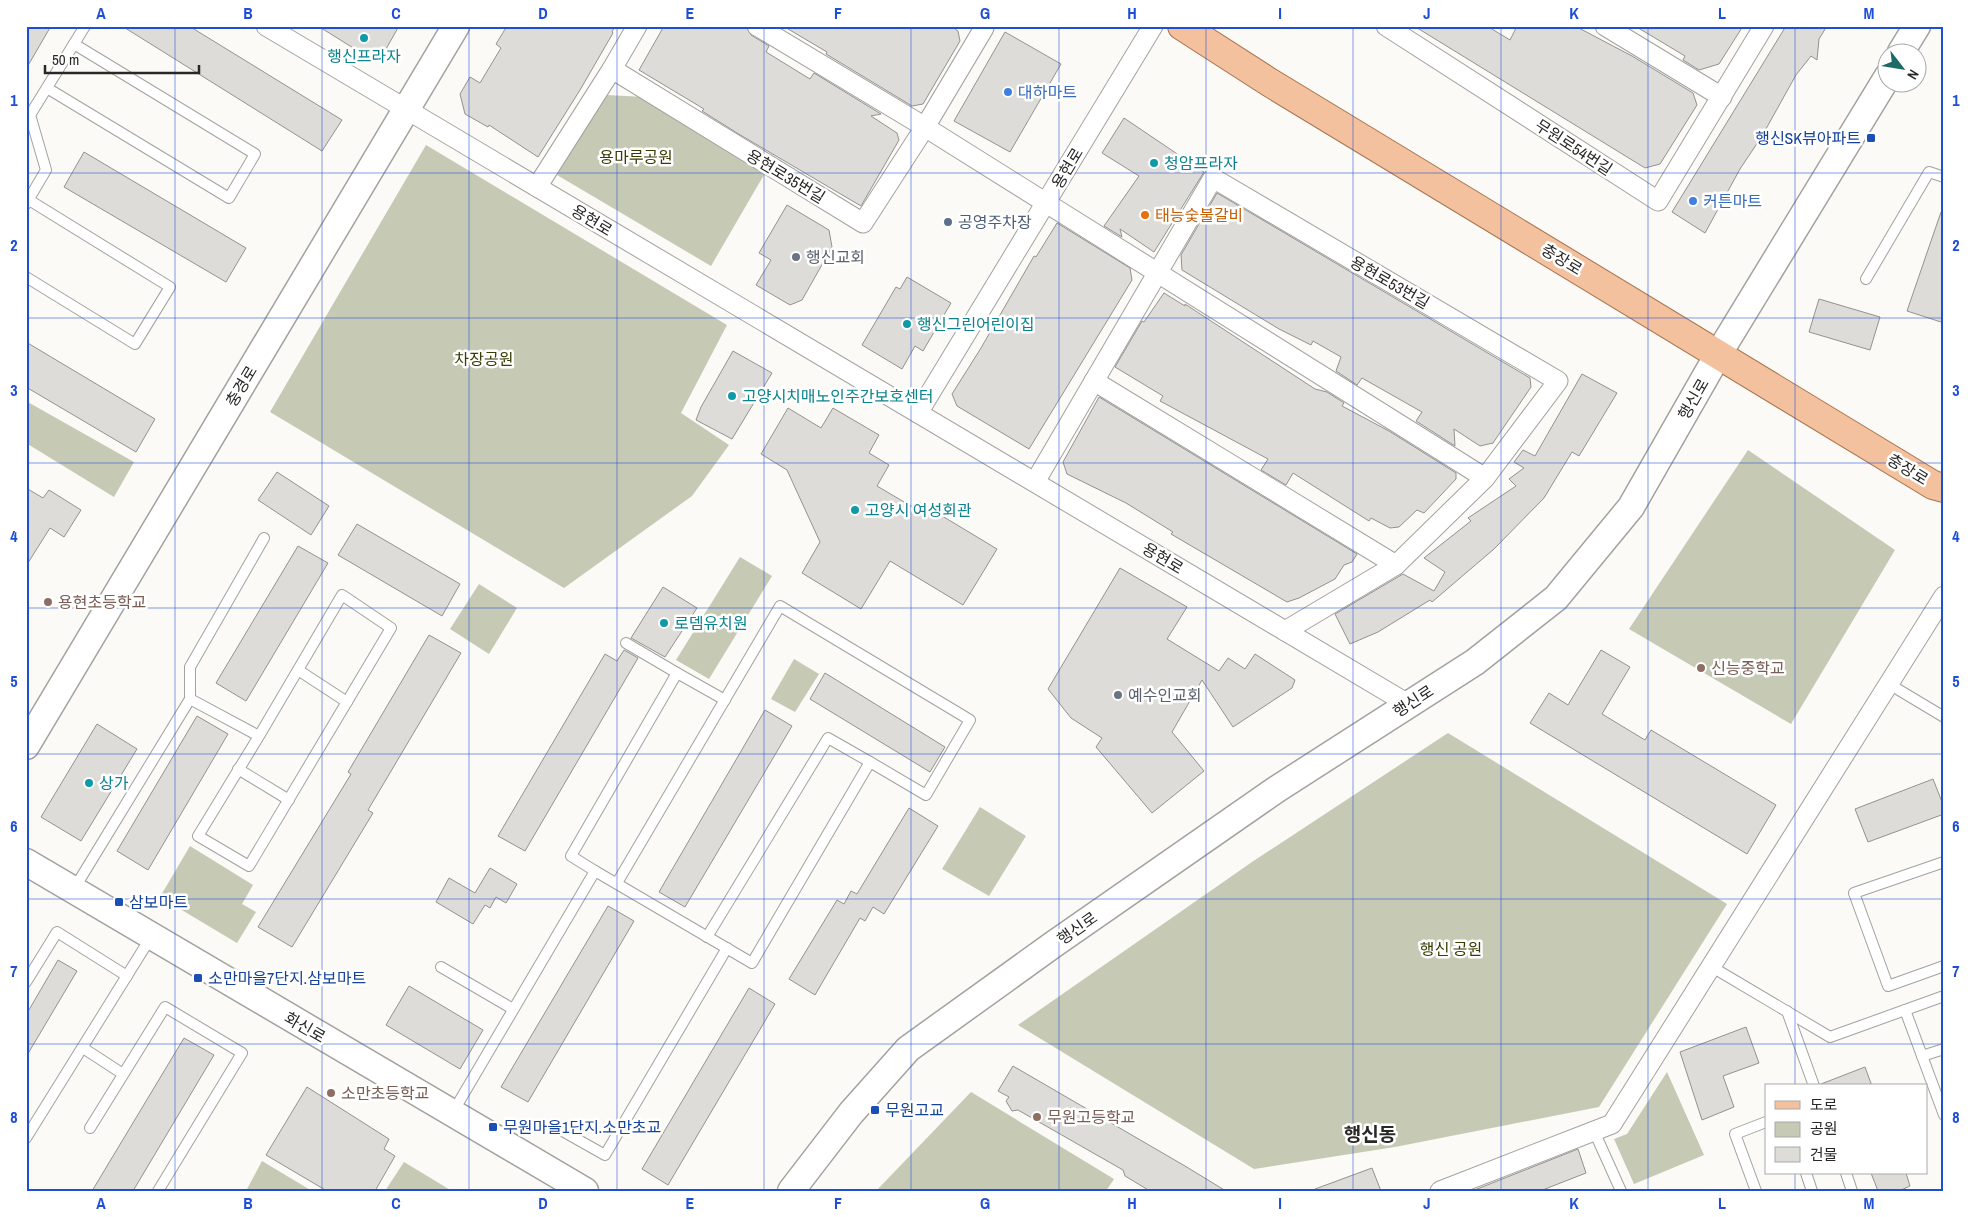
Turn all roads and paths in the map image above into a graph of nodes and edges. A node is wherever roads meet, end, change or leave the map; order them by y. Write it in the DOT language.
graph roads {
  1 [pos="85,26"];
  2 [pos="456,26"];
  3 [pos="637,26"];
  4 [pos="757,26"];
  5 [pos="981,26"];
  6 [pos="1154,26"];
  7 [pos="1182,26"];
  8 [pos="1386,26"];
  9 [pos="1605,26"];
  10 [pos="1764,26"];
  11 [pos="1917,26"];
  12 [pos="269,27"];
  13 [pos="1908,42"];
  14 [pos="74,44"];
  15 [pos="612,69"];
  16 [pos="47,88"];
  17 [pos="1878,92"];
  18 [pos="1722,97"];
  19 [pos="406,110"];
  20 [pos="28,115"];
  21 [pos="925,127"];
  22 [pos="1944,177"];
  23 [pos="537,187"];
  24 [pos="28,202"];
  25 [pos="1046,203"];
  26 [pos="1157,274"];
  27 [pos="26,277"];
  28 [pos="1866,280"];
  29 [pos="1719,353"];
  30 [pos="1094,382"];
  31 [pos="918,413"];
  32 [pos="1485,478"];
  33 [pos="1035,482"];
  34 [pos="1944,488"];
  35 [pos="264,538"];
  36 [pos="1396,564"];
  37 [pos="1944,596"];
  38 [pos="1285,631"];
  39 [pos="626,643"];
  40 [pos="298,670"];
  41 [pos="678,673"];
  42 [pos="1889,684"];
  43 [pos="190,698"];
  44 [pos="725,700"];
  45 [pos="347,702"];
  46 [pos="1408,704"];
  47 [pos="1944,717"];
  48 [pos="259,736"];
  49 [pos="26,746"];
  50 [pos="870,762"];
  51 [pos="238,769"];
  52 [pos="289,800"];
  53 [pos="26,862"];
  54 [pos="1944,862"];
  55 [pos="596,871"];
  56 [pos="617,884"];
  57 [pos="74,890"];
  58 [pos="151,936"];
  59 [pos="707,937"];
  60 [pos="727,948"];
  61 [pos="1944,966"];
  62 [pos="441,967"];
  63 [pos="1712,967"];
  64 [pos="127,976"];
  65 [pos="26,982"];
  66 [pos="1944,996"];
  67 [pos="513,1009"];
  68 [pos="1905,1010"];
  69 [pos="1787,1011"];
  70 [pos="83,1048"];
  71 [pos="1944,1049"];
  72 [pos="1922,1056"];
  73 [pos="123,1074"];
  74 [pos="1813,1084"];
  75 [pos="452,1112"];
  76 [pos="1944,1115"];
  77 [pos="1765,1122"];
  78 [pos="90,1128"];
  79 [pos="559,1128"];
  80 [pos="1594,1131"];
  81 [pos="26,1138"];
  82 [pos="1806,1174"];
  83 [pos="1846,1174"];
  84 [pos="158,1191"];
  85 [pos="584,1191"];
  86 [pos="791,1191"];
  87 [pos="1440,1191"];
  88 [pos="1621,1191"];
  89 [pos="1756,1191"];
  90 [pos="1812,1191"];
  91 [pos="1852,1191"];
  1 -- 14 [label="lane"];
  2 -- 19 [label="main road, 충경로"];
  3 -- 15 [label="street"];
  4 -- 21 [label="street"];
  5 -- 21 [label="street, 용현로35번길"];
  6 -- 25 [label="street, 용현로"];
  7 -- 29 [label="main road, 충장로"];
  8 -- 18 [label="street, 무원로54번길"];
  9 -- 18 [label="street"];
  10 -- 18 [label="street, 무원로54번길"];
  11 -- 13 [label="main road"];
  12 -- 19 [label="street, 용현로"];
  14 -- 16 [label="lane"];
  14 -- 16 [label="lane"];
  15 -- 21 [label="street, 용현로35번길"];
  15 -- 23 [label="street"];
  16 -- 20 [label="lane"];
  17 -- 29 [label="main road, 행신로"];
  19 -- 23 [label="street, 용현로"];
  19 -- 49 [label="main road, 충경로"];
  20 -- 24 [label="lane"];
  21 -- 25 [label="street"];
  22 -- 28 [label="lane"];
  23 -- 31 [label="street, 용현로"];
  24 -- 27 [label="lane"];
  25 -- 26 [label="street"];
  25 -- 31 [label="street, 용현로"];
  26 -- 30 [label="street, 용현로53번길"];
  26 -- 32 [label="street"];
  26 -- 32 [label="street, 용현로53번길"];
  29 -- 34 [label="main road, 충장로"];
  29 -- 46 [label="main road, 행신로"];
  30 -- 33 [label="street, 용현로53번길"];
  30 -- 36 [label="street"];
  31 -- 33 [label="street, 용현로"];
  32 -- 36 [label="street, 용현로53번길"];
  33 -- 38 [label="street, 용현로"];
  35 -- 43 [label="lane"];
  36 -- 38 [label="street, 용현로53번길"];
  37 -- 42 [label="street"];
  38 -- 46 [label="street, 용현로"];
  39 -- 41 [label="lane"];
  40 -- 45 [label="lane"];
  40 -- 45 [label="lane"];
  40 -- 48 [label="lane"];
  41 -- 44 [label="lane"];
  41 -- 55 [label="lane"];
  42 -- 47 [label="lane"];
  42 -- 63 [label="street"];
  43 -- 48 [label="lane"];
  43 -- 57 [label="lane"];
  44 -- 50 [label="lane"];
  44 -- 56 [label="lane"];
  45 -- 52 [label="lane"];
  46 -- 86 [label="main road, 행신로"];
  48 -- 51 [label="lane"];
  50 -- 59 [label="lane"];
  50 -- 60 [label="lane"];
  51 -- 52 [label="lane"];
  51 -- 52 [label="lane"];
  53 -- 57 [label="main road, 화신로"];
  54 -- 61 [label="lane"];
  55 -- 56 [label="lane"];
  55 -- 67 [label="lane"];
  56 -- 59 [label="lane"];
  57 -- 58 [label="main road, 화신로"];
  58 -- 64 [label="lane"];
  58 -- 75 [label="main road, 화신로"];
  59 -- 60 [label="lane"];
  60 -- 79 [label="lane"];
  62 -- 67 [label="lane"];
  63 -- 69 [label="lane"];
  63 -- 80 [label="street"];
  64 -- 65 [label="lane"];
  64 -- 70 [label="lane"];
  66 -- 68 [label="lane"];
  67 -- 75 [label="lane"];
  68 -- 69 [label="lane"];
  68 -- 72 [label="lane"];
  69 -- 74 [label="lane"];
  70 -- 73 [label="lane"];
  70 -- 81 [label="lane"];
  71 -- 72 [label="lane"];
  72 -- 76 [label="lane"];
  73 -- 78 [label="lane"];
  73 -- 84 [label="lane"];
  75 -- 85 [label="main road, 화신로"];
  77 -- 89 [label="lane"];
  80 -- 87 [label="street"];
  80 -- 88 [label="lane"];
  82 -- 90 [label="lane"];
  83 -- 91 [label="lane"];
}
